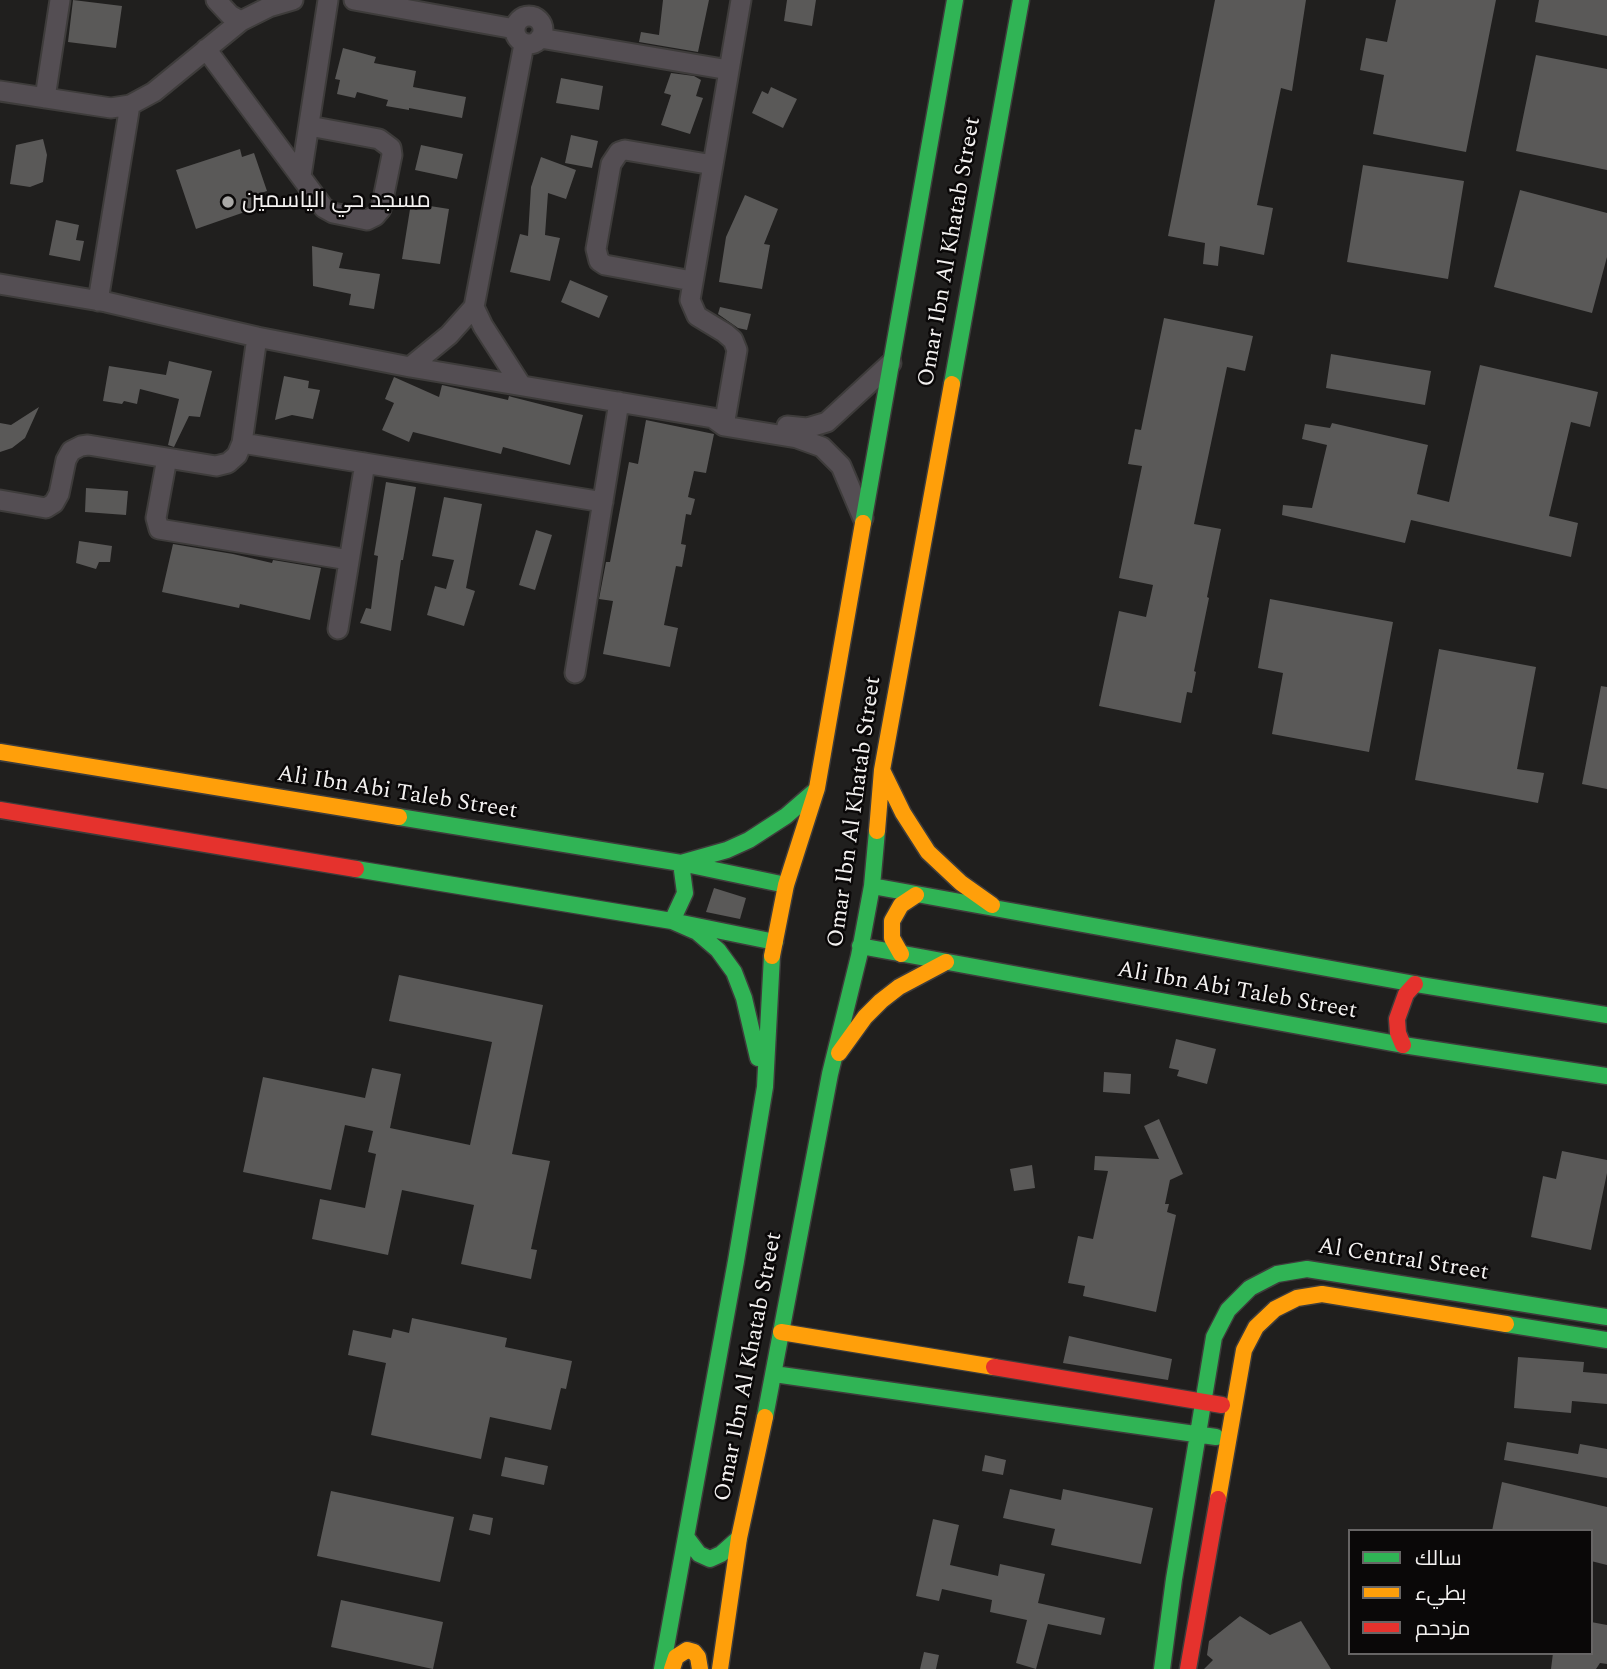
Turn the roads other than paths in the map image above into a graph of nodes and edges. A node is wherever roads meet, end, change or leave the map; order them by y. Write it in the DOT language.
graph roads {
  1 [pos="60,0"];
  2 [pos="216,0"];
  3 [pos="293,0"];
  4 [pos="328,0"];
  5 [pos="354,0"];
  6 [pos="741,0"];
  7 [pos="956,0"];
  8 [pos="1021,0"];
  9 [pos="242,21"];
  10 [pos="528,25"];
  11 [pos="206,49"];
  12 [pos="729,70"];
  13 [pos="0,90"];
  14 [pos="45,98"];
  15 [pos="130,106"];
  16 [pos="309,126"];
  17 [pos="713,165"];
  18 [pos="301,176"];
  19 [pos="692,281"];
  20 [pos="0,284"];
  21 [pos="98,301"];
  22 [pos="474,307"];
  23 [pos="257,337"];
  24 [pos="891,363"];
  25 [pos="410,366"];
  26 [pos="521,385"];
  27 [pos="619,402"];
  28 [pos="721,419"];
  29 [pos="784,431"];
  30 [pos="242,443"];
  31 [pos="167,458"];
  32 [pos="365,463"];
  33 [pos="0,500"];
  34 [pos="603,502"];
  35 [pos="864,519"];
  36 [pos="349,560"];
  37 [pos="338,629"];
  38 [pos="575,673"];
  39 [pos="0,752"];
  40 [pos="882,770"];
  41 [pos="817,788"];
  42 [pos="0,810"];
  43 [pos="681,863"];
  44 [pos="786,885"];
  45 [pos="872,886"];
  46 [pos="916,895"];
  47 [pos="1000,910"];
  48 [pos="671,921"];
  49 [pos="775,942"];
  50 [pos="860,946"];
  51 [pos="901,954"];
  52 [pos="946,962"];
  53 [pos="1415,984"];
  54 [pos="1606,1014"];
  55 [pos="1404,1045"];
  56 [pos="830,1074"];
  57 [pos="1607,1076"];
  58 [pos="765,1087"];
  59 [pos="1440,1290"];
  60 [pos="1520,1302"];
  61 [pos="1439,1313"];
  62 [pos="1607,1317"];
  63 [pos="1518,1326"];
  64 [pos="781,1332"];
  65 [pos="1607,1340"];
  66 [pos="774,1374"];
  67 [pos="1031,1392"];
  68 [pos="1203,1402"];
  69 [pos="1234,1408"];
  70 [pos="1198,1434"];
  71 [pos="1228,1439"];
  72 [pos="687,1538"];
  73 [pos="739,1538"];
  74 [pos="1174,1579"];
  75 [pos="1202,1584"];
  76 [pos="662,1669"];
  77 [pos="672,1669"];
  78 [pos="700,1669"];
  79 [pos="720,1669"];
  80 [pos="1162,1669"];
  81 [pos="1188,1669"];
  1 -- 14 [label="street"];
  2 -- 9 [label="street"];
  3 -- 9 [label="street"];
  4 -- 16 [label="street"];
  5 -- 10 [label="street"];
  6 -- 12 [label="street"];
  7 -- 24 [label="street, Omar Ibn Al Khatab Street"];
  8 -- 40 [label="street, Omar Ibn Al Khatab Street"];
  9 -- 11 [label="street"];
  10 -- 12 [label="street"];
  10 -- 22 [label="street"];
  11 -- 15 [label="street"];
  11 -- 18 [label="street"];
  12 -- 17 [label="street"];
  13 -- 14 [label="street"];
  14 -- 15 [label="street"];
  15 -- 21 [label="street"];
  16 -- 18 [label="street"];
  16 -- 18 [label="street"];
  17 -- 19 [label="street"];
  17 -- 19 [label="street"];
  19 -- 28 [label="street"];
  20 -- 21 [label="street"];
  21 -- 23 [label="street"];
  22 -- 25 [label="street"];
  22 -- 26 [label="street"];
  23 -- 25 [label="street"];
  23 -- 30 [label="street"];
  24 -- 29 [label="street"];
  24 -- 35 [label="street, Omar Ibn Al Khatab Street"];
  25 -- 26 [label="street"];
  26 -- 27 [label="street"];
  27 -- 28 [label="street"];
  27 -- 34 [label="street"];
  28 -- 29 [label="street"];
  29 -- 35 [label="street"];
  30 -- 31 [label="street"];
  30 -- 32 [label="street"];
  31 -- 33 [label="street"];
  31 -- 36 [label="street"];
  32 -- 34 [label="street"];
  32 -- 36 [label="street"];
  34 -- 38 [label="street"];
  35 -- 41 [label="street, Omar Ibn Al Khatab Street"];
  36 -- 37 [label="street"];
  39 -- 43 [label="street, Ali Ibn Abi Taleb Street"];
  40 -- 45 [label="street, Omar Ibn Al Khatab Street"];
  40 -- 47 [label="street"];
  41 -- 43 [label="street"];
  41 -- 44 [label="street, Omar Ibn Al Khatab Street"];
  42 -- 48 [label="street"];
  43 -- 44 [label="street, Ali Ibn Abi Taleb Street"];
  43 -- 48 [label="street"];
  44 -- 49 [label="street, Omar Ibn Al Khatab Street"];
  45 -- 46 [label="street, Ali Ibn Abi Taleb Street"];
  45 -- 50 [label="street, Omar Ibn Al Khatab Street"];
  46 -- 47 [label="street, Ali Ibn Abi Taleb Street"];
  46 -- 51 [label="street"];
  47 -- 53 [label="street, Ali Ibn Abi Taleb Street"];
  48 -- 49 [label="street"];
  48 -- 58 [label="street"];
  49 -- 58 [label="street, Omar Ibn Al Khatab Street"];
  50 -- 51 [label="street, Ali Ibn Abi Taleb Street"];
  50 -- 56 [label="street, Omar Ibn Al Khatab Street"];
  51 -- 52 [label="street, Ali Ibn Abi Taleb Street"];
  52 -- 55 [label="street, Ali Ibn Abi Taleb Street"];
  52 -- 56 [label="street"];
  53 -- 54 [label="street, Ali Ibn Abi Taleb Street"];
  53 -- 55 [label="street"];
  55 -- 57 [label="street, Ali Ibn Abi Taleb Street"];
  56 -- 64 [label="street, Omar Ibn Al Khatab Street"];
  58 -- 72 [label="street, Omar Ibn Al Khatab Street"];
  59 -- 60 [label="street, Al Central Street"];
  59 -- 61 [label="street"];
  59 -- 68 [label="street, Al Central Street"];
  60 -- 62 [label="street, Al Central Street"];
  60 -- 63 [label="street"];
  61 -- 63 [label="street, Al Central Street"];
  61 -- 69 [label="street, Al Central Street"];
  63 -- 65 [label="street, Al Central Street"];
  64 -- 66 [label="street, Omar Ibn Al Khatab Street"];
  64 -- 67 [label="street"];
  66 -- 67 [label="street"];
  66 -- 73 [label="street, Omar Ibn Al Khatab Street"];
  67 -- 68 [label="street"];
  67 -- 70 [label="street"];
  68 -- 69 [label="street"];
  68 -- 70 [label="street, Al Central Street"];
  69 -- 71 [label="street, Al Central Street"];
  70 -- 71 [label="street"];
  70 -- 74 [label="street, Al Central Street"];
  71 -- 75 [label="street, Al Central Street"];
  72 -- 73 [label="street"];
  72 -- 76 [label="street, Omar Ibn Al Khatab Street"];
  73 -- 79 [label="street, Omar Ibn Al Khatab Street"];
  74 -- 75 [label="street"];
  74 -- 80 [label="street, Al Central Street"];
  75 -- 81 [label="street, Al Central Street"];
  77 -- 78 [label="street"];
}
